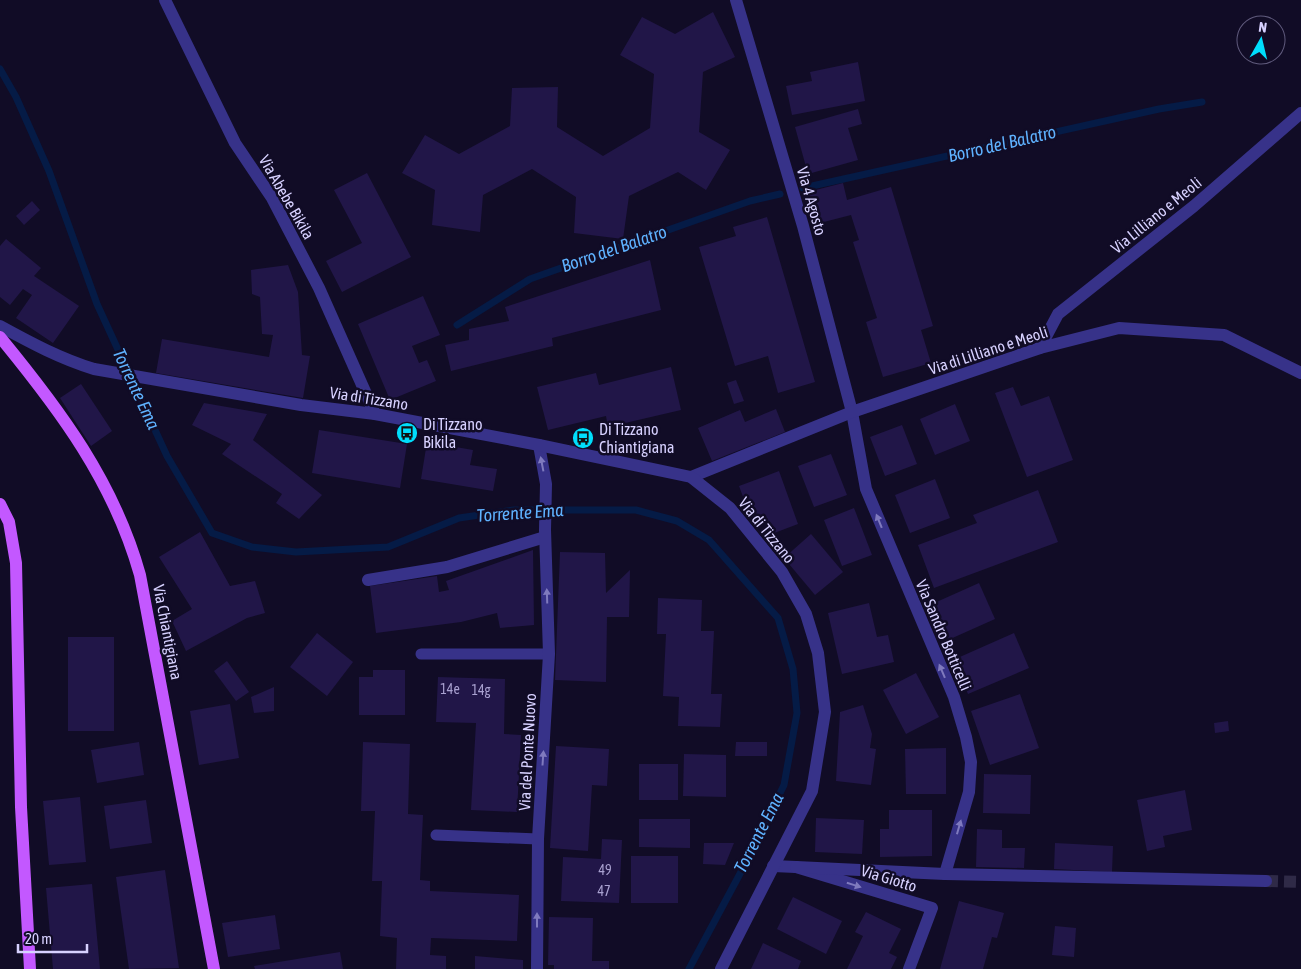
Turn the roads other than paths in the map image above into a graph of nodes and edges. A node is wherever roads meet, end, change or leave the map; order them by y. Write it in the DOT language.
graph roads {
  1 [pos="165,0"];
  2 [pos="736,0"];
  3 [pos="1301,113"];
  4 [pos="0,326"];
  5 [pos="0,336"];
  6 [pos="1040,348"];
  7 [pos="1301,373"];
  8 [pos="852,412"];
  9 [pos="375,414"];
  10 [pos="539,445"];
  11 [pos="691,477"];
  12 [pos="0,504"];
  13 [pos="545,534"];
  14 [pos="368,580"];
  15 [pos="421,654"];
  16 [pos="548,654"];
  17 [pos="436,835"];
  18 [pos="538,839"];
  19 [pos="773,866"];
  20 [pos="796,867"];
  21 [pos="945,874"];
  22 [pos="1266,881"];
  23 [pos="30,969"];
  24 [pos="214,969"];
  25 [pos="537,969"];
  26 [pos="721,969"];
  27 [pos="909,969"];
  1 -- 9 [label="street, Via Abebe Bikila"];
  2 -- 8 [label="street, Via 4 Agosto"];
  3 -- 6 [label="street, Via Lilliano e Meoli"];
  4 -- 9 [label="street, Via di Tizzano"];
  5 -- 24 [label="main road, Via Chiantigiana"];
  6 -- 7 [label="street, Via di Lilliano e Meoli"];
  6 -- 8 [label="street, Via di Lilliano e Meoli"];
  8 -- 11 [label="street, Via di Lilliano e Meoli"];
  21 -- 8 [label="street, Via Sandro Botticelli, one-way"];
  9 -- 10 [label="street, Via di Tizzano"];
  10 -- 11 [label="street, Via di Tizzano"];
  13 -- 10 [label="street, Via del Ponte Nuovo, one-way"];
  11 -- 19 [label="street, Via di Tizzano"];
  12 -- 23 [label="main road"];
  13 -- 14 [label="street"];
  16 -- 13 [label="street, Via del Ponte Nuovo, one-way"];
  15 -- 16 [label="lane"];
  18 -- 16 [label="street, Via del Ponte Nuovo, one-way"];
  17 -- 18 [label="lane"];
  25 -- 18 [label="street, Via del Ponte Nuovo, one-way"];
  19 -- 20 [label="street, Via Giotto"];
  19 -- 26 [label="street, Via di Tizzano"];
  20 -- 21 [label="street"];
  20 -- 27 [label="street, Via Giotto, one-way"];
  21 -- 22 [label="street"];
}
